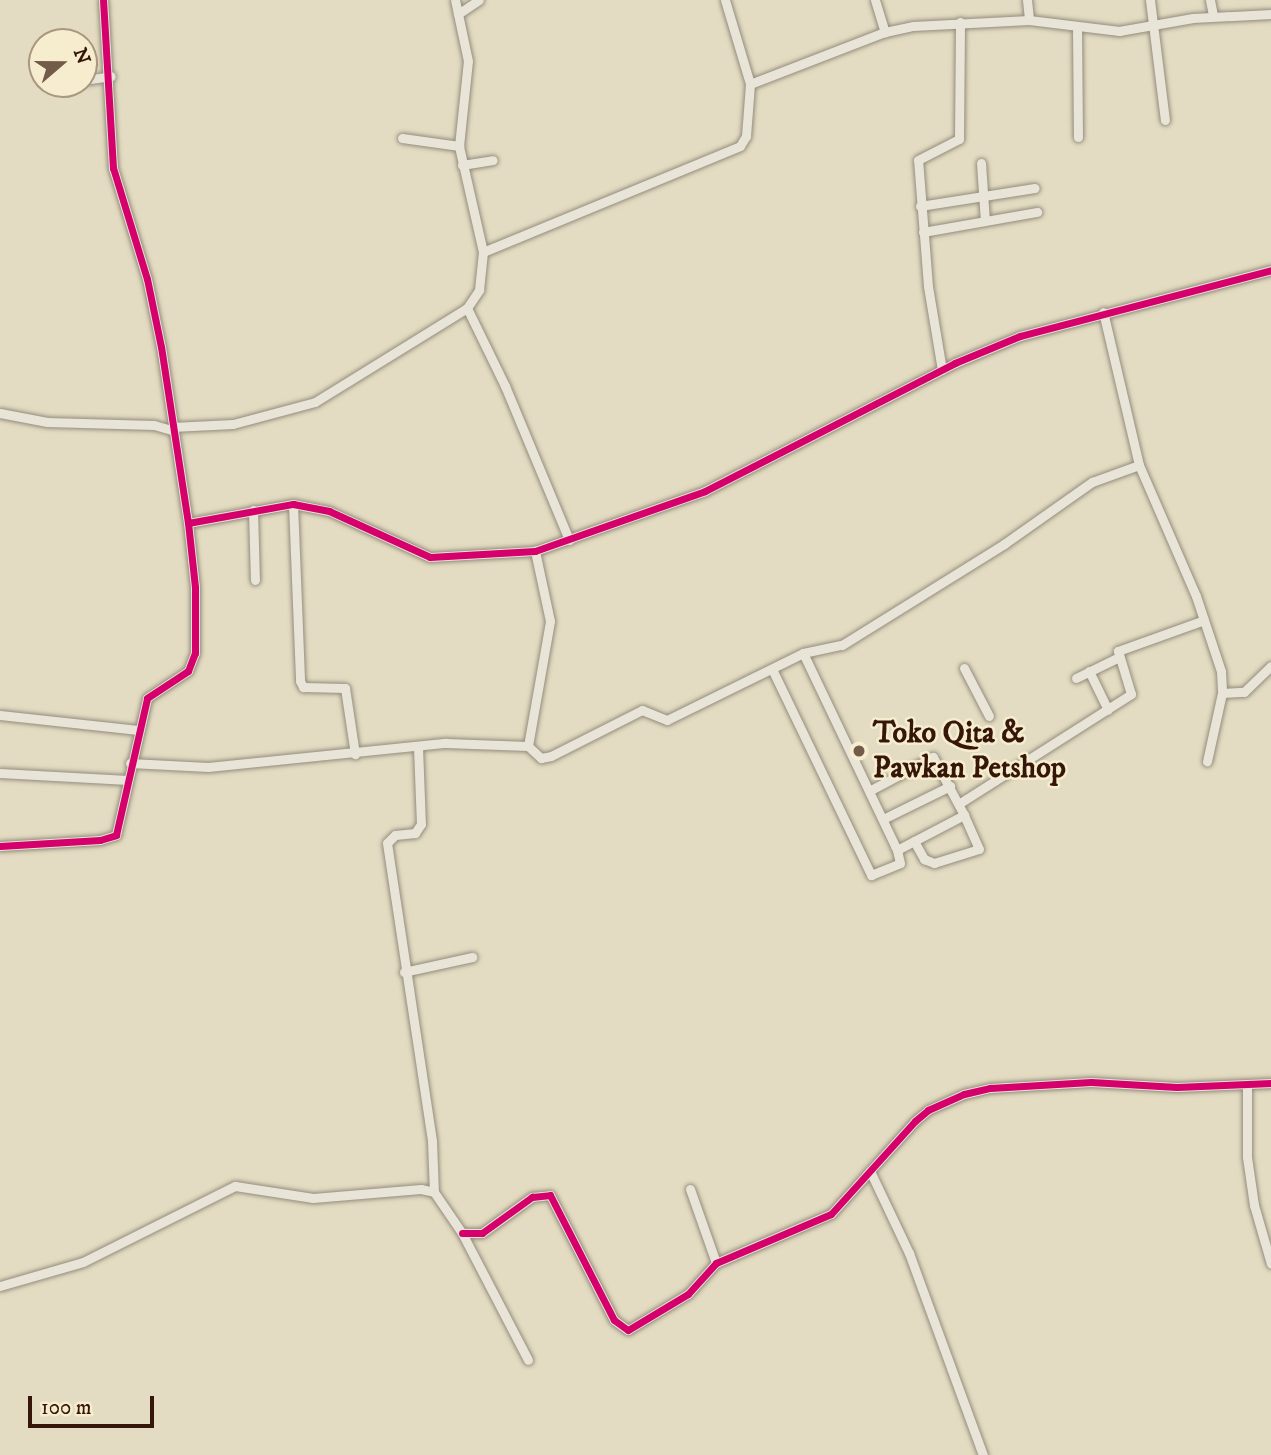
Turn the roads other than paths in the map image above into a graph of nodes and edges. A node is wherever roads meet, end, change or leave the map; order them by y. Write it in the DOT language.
graph roads {
  1 [pos="103,0"];
  2 [pos="455,0"];
  3 [pos="480,0"];
  4 [pos="725,0"];
  5 [pos="875,0"];
  6 [pos="1027,0"];
  7 [pos="1150,0"];
  8 [pos="1210,0"];
  9 [pos="458,14"];
  10 [pos="1271,14"];
  11 [pos="1213,16"];
  12 [pos="1029,20"];
  13 [pos="960,22"];
  14 [pos="1077,26"];
  15 [pos="1154,26"];
  16 [pos="885,32"];
  17 [pos="111,76"];
  18 [pos="98,78"];
  19 [pos="750,84"];
  20 [pos="1165,120"];
  21 [pos="1078,137"];
  22 [pos="402,138"];
  23 [pos="459,145"];
  24 [pos="493,160"];
  25 [pos="981,163"];
  26 [pos="462,165"];
  27 [pos="1035,188"];
  28 [pos="984,196"];
  29 [pos="920,206"];
  30 [pos="1037,212"];
  31 [pos="985,221"];
  32 [pos="923,232"];
  33 [pos="483,252"];
  34 [pos="1271,270"];
  35 [pos="467,308"];
  36 [pos="1103,312"];
  37 [pos="942,370"];
  38 [pos="0,413"];
  39 [pos="172,429"];
  40 [pos="1139,465"];
  41 [pos="293,504"];
  42 [pos="253,510"];
  43 [pos="188,523"];
  44 [pos="569,540"];
  45 [pos="535,551"];
  46 [pos="255,580"];
  47 [pos="1204,620"];
  48 [pos="803,653"];
  49 [pos="1117,658"];
  50 [pos="1271,666"];
  51 [pos="964,668"];
  52 [pos="772,669"];
  53 [pos="1089,671"];
  54 [pos="1076,678"];
  55 [pos="1222,693"];
  56 [pos="1108,710"];
  57 [pos="0,715"];
  58 [pos="989,716"];
  59 [pos="138,730"];
  60 [pos="528,746"];
  61 [pos="418,747"];
  62 [pos="355,754"];
  63 [pos="1207,761"];
  64 [pos="130,762"];
  65 [pos="0,773"];
  66 [pos="128,780"];
  67 [pos="950,786"];
  68 [pos="869,792"];
  69 [pos="960,803"];
  70 [pos="964,815"];
  71 [pos="883,819"];
  72 [pos="914,841"];
  73 [pos="0,846"];
  74 [pos="897,850"];
  75 [pos="472,957"];
  76 [pos="404,972"];
  77 [pos="1271,1083"];
  78 [pos="1247,1086"];
  79 [pos="870,1171"];
  80 [pos="690,1189"];
  81 [pos="435,1192"];
  82 [pos="462,1233"];
  83 [pos="716,1263"];
  84 [pos="1271,1264"];
  85 [pos="0,1286"];
  86 [pos="528,1360"];
  87 [pos="984,1455"];
  1 -- 17 [label="street"];
  2 -- 9 [label="street"];
  3 -- 9 [label="street"];
  4 -- 19 [label="street"];
  5 -- 16 [label="street"];
  6 -- 12 [label="street"];
  7 -- 15 [label="street"];
  8 -- 11 [label="street"];
  9 -- 23 [label="street"];
  10 -- 11 [label="street"];
  11 -- 15 [label="street"];
  12 -- 13 [label="street"];
  12 -- 14 [label="street"];
  13 -- 16 [label="street"];
  13 -- 29 [label="street"];
  14 -- 15 [label="street"];
  14 -- 21 [label="street"];
  15 -- 20 [label="street"];
  16 -- 19 [label="street"];
  17 -- 18 [label="street"];
  17 -- 39 [label="street"];
  19 -- 33 [label="street"];
  22 -- 23 [label="street"];
  23 -- 26 [label="street"];
  24 -- 26 [label="street"];
  25 -- 28 [label="street"];
  26 -- 33 [label="street"];
  27 -- 28 [label="street"];
  28 -- 29 [label="street"];
  28 -- 31 [label="street"];
  29 -- 32 [label="street"];
  30 -- 31 [label="street"];
  31 -- 32 [label="street"];
  32 -- 37 [label="street"];
  33 -- 35 [label="street"];
  34 -- 36 [label="street"];
  35 -- 39 [label="street"];
  35 -- 44 [label="street"];
  36 -- 37 [label="street"];
  36 -- 40 [label="street"];
  37 -- 44 [label="street"];
  38 -- 39 [label="street"];
  39 -- 43 [label="street"];
  40 -- 47 [label="street"];
  40 -- 48 [label="street"];
  41 -- 42 [label="street"];
  41 -- 45 [label="street"];
  41 -- 62 [label="street"];
  42 -- 43 [label="street"];
  42 -- 46 [label="street"];
  43 -- 59 [label="street"];
  44 -- 45 [label="street"];
  45 -- 60 [label="street"];
  47 -- 49 [label="street"];
  47 -- 55 [label="street"];
  48 -- 52 [label="street"];
  48 -- 68 [label="street"];
  49 -- 53 [label="street"];
  49 -- 56 [label="street"];
  50 -- 55 [label="street"];
  51 -- 58 [label="street"];
  52 -- 60 [label="street"];
  52 -- 74 [label="street"];
  53 -- 54 [label="street"];
  53 -- 56 [label="street"];
  55 -- 63 [label="street"];
  56 -- 69 [label="street"];
  57 -- 59 [label="street"];
  59 -- 64 [label="street"];
  60 -- 61 [label="street"];
  61 -- 62 [label="street"];
  61 -- 76 [label="street"];
  62 -- 64 [label="street"];
  64 -- 66 [label="street"];
  65 -- 66 [label="street"];
  66 -- 73 [label="street"];
  67 -- 68 [label="street"];
  67 -- 69 [label="street"];
  67 -- 71 [label="street"];
  68 -- 71 [label="street"];
  69 -- 70 [label="street"];
  70 -- 72 [label="street"];
  70 -- 72 [label="street"];
  71 -- 74 [label="street"];
  72 -- 74 [label="street"];
  75 -- 76 [label="street"];
  76 -- 81 [label="street"];
  77 -- 78 [label="street"];
  78 -- 79 [label="street"];
  78 -- 84 [label="street"];
  79 -- 83 [label="street"];
  79 -- 87 [label="street"];
  80 -- 83 [label="street"];
  81 -- 82 [label="street"];
  81 -- 85 [label="street"];
  82 -- 83 [label="street"];
  82 -- 86 [label="street"];
}
